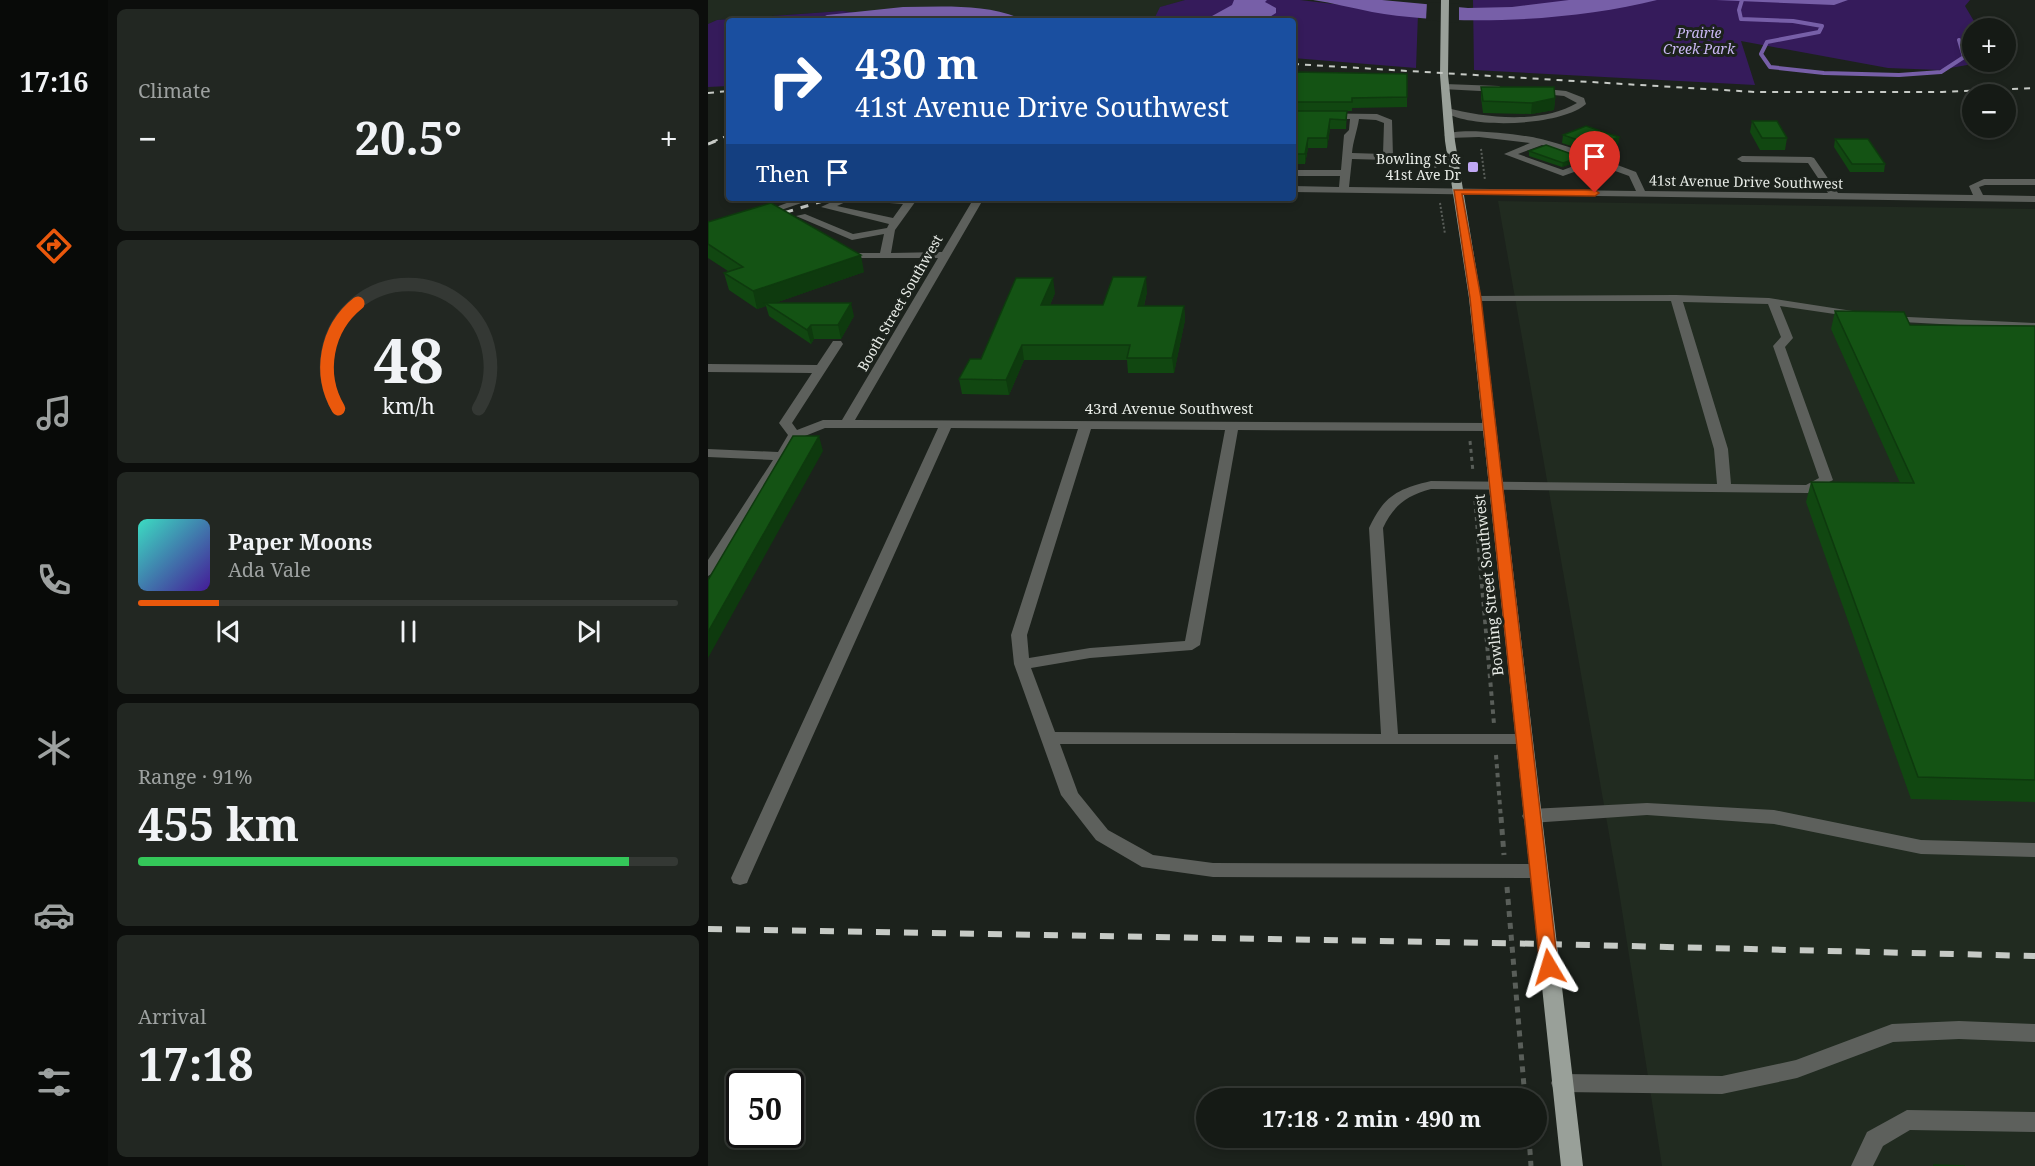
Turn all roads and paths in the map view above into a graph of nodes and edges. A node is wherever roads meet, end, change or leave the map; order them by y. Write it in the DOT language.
graph roads {
  1 [pos="1445,0"];
  2 [pos="1445,87"];
  3 [pos="1510,90"];
  4 [pos="1520,90"];
  5 [pos="1447,111"];
  6 [pos="1296,116"];
  7 [pos="1355,117"];
  8 [pos="1479,134"];
  9 [pos="1449,135"];
  10 [pos="1542,142"];
  11 [pos="1526,148"];
  12 [pos="1537,153"];
  13 [pos="1347,156"];
  14 [pos="1742,159"];
  15 [pos="1595,161"];
  16 [pos="1296,173"];
  17 [pos="1345,173"];
  18 [pos="2035,182"];
  19 [pos="1485,184"];
  20 [pos="1296,189"];
  21 [pos="1344,190"];
  22 [pos="1457,192"];
  23 [pos="1642,194"];
  24 [pos="1834,196"];
  25 [pos="1979,198"];
  26 [pos="1439,199"];
  27 [pos="2035,199"];
  28 [pos="801,201"];
  29 [pos="841,201"];
  30 [pos="910,201"];
  31 [pos="977,201"];
  32 [pos="781,207"];
  33 [pos="826,207"];
  34 [pos="893,226"];
  35 [pos="1447,242"];
  36 [pos="945,255"];
  37 [pos="851,256"];
  38 [pos="885,256"];
  39 [pos="1476,298"];
  40 [pos="1676,298"];
  41 [pos="1773,302"];
  42 [pos="2035,326"];
  43 [pos="837,344"];
  44 [pos="708,368"];
  45 [pos="821,369"];
  46 [pos="847,423"];
  47 [pos="945,425"];
  48 [pos="1086,425"];
  49 [pos="1232,426"];
  50 [pos="1490,427"];
  51 [pos="795,435"];
  52 [pos="1470,444"];
  53 [pos="708,453"];
  54 [pos="782,456"];
  55 [pos="1474,485"];
  56 [pos="1497,486"];
  57 [pos="1724,488"];
  58 [pos="708,572"];
  59 [pos="1022,664"];
  60 [pos="1493,717"];
  61 [pos="1048,738"];
  62 [pos="1390,740"];
  63 [pos="1523,741"];
  64 [pos="1496,755"];
  65 [pos="1531,816"];
  66 [pos="1503,837"];
  67 [pos="2035,850"];
  68 [pos="1538,870"];
  69 [pos="740,878"];
  70 [pos="1507,889"];
  71 [pos="2035,1033"];
  72 [pos="1562,1083"];
  73 [pos="1524,1088"];
  74 [pos="2035,1122"];
  75 [pos="1530,1148"];
  76 [pos="1531,1166"];
  77 [pos="1572,1166"];
  78 [pos="1862,1166"];
  1 -- 2 [label="main road, Bowling Street Southwest"];
  2 -- 3 [label="street"];
  2 -- 5 [label="main road, Bowling Street Southwest"];
  4 -- 5 [label="street"];
  5 -- 9 [label="main road, Bowling Street Southwest"];
  6 -- 7 [label="street"];
  7 -- 13 [label="street"];
  7 -- 13 [label="street"];
  8 -- 9 [label="street"];
  8 -- 10 [label="street"];
  8 -- 19 [label="path"];
  9 -- 22 [label="main road, Bowling Street Southwest"];
  10 -- 11 [label="street"];
  10 -- 15 [label="street"];
  11 -- 12 [label="street"];
  11 -- 15 [label="street"];
  13 -- 17 [label="street"];
  14 -- 24 [label="street"];
  15 -- 23 [label="street"];
  16 -- 17 [label="street"];
  17 -- 21 [label="street"];
  18 -- 25 [label="street"];
  20 -- 21 [label="street, 41st Avenue Drive Southwest"];
  21 -- 22 [label="street, 41st Avenue Drive Southwest"];
  22 -- 23 [label="street, 41st Avenue Drive Southwest"];
  22 -- 39 [label="main road, Bowling Street Southwest"];
  23 -- 24 [label="street, 41st Avenue Drive Southwest"];
  24 -- 25 [label="street, 41st Avenue Drive Southwest"];
  25 -- 27 [label="street, 41st Avenue Drive Southwest"];
  26 -- 35 [label="path"];
  28 -- 32 [label="street"];
  29 -- 33 [label="street"];
  30 -- 34 [label="street"];
  31 -- 36 [label="street, Booth Street Southwest"];
  33 -- 34 [label="street"];
  33 -- 34 [label="street"];
  34 -- 38 [label="street"];
  36 -- 38 [label="street"];
  36 -- 46 [label="street, Booth Street Southwest"];
  37 -- 38 [label="street"];
  39 -- 40 [label="street"];
  39 -- 50 [label="main road, Bowling Street Southwest"];
  40 -- 41 [label="street"];
  40 -- 57 [label="street"];
  41 -- 42 [label="street"];
  41 -- 57 [label="street"];
  43 -- 45 [label="street"];
  44 -- 45 [label="street"];
  45 -- 51 [label="street"];
  46 -- 47 [label="street, 43rd Avenue Southwest"];
  46 -- 51 [label="street, 43rd Avenue Southwest"];
  47 -- 48 [label="street, 43rd Avenue Southwest"];
  47 -- 69 [label="street"];
  48 -- 49 [label="street, 43rd Avenue Southwest"];
  48 -- 59 [label="street"];
  49 -- 50 [label="street, 43rd Avenue Southwest"];
  49 -- 59 [label="street"];
  50 -- 56 [label="main road, Bowling Street Southwest"];
  51 -- 54 [label="street"];
  52 -- 55 [label="path"];
  53 -- 54 [label="street"];
  54 -- 58 [label="street"];
  55 -- 56 [label="street"];
  55 -- 60 [label="path"];
  55 -- 62 [label="street"];
  56 -- 57 [label="street"];
  56 -- 63 [label="main road, Bowling Street Southwest"];
  59 -- 61 [label="street"];
  61 -- 62 [label="street"];
  61 -- 68 [label="street"];
  62 -- 63 [label="street"];
  63 -- 65 [label="main road, Bowling Street Southwest"];
  64 -- 66 [label="path"];
  65 -- 67 [label="street"];
  65 -- 68 [label="main road, Bowling Street Southwest"];
  68 -- 72 [label="main road, Bowling Street Southwest"];
  70 -- 73 [label="path"];
  71 -- 72 [label="street"];
  72 -- 77 [label="main road, Bowling Street Southwest"];
  74 -- 78 [label="street"];
  75 -- 76 [label="path"];
}
